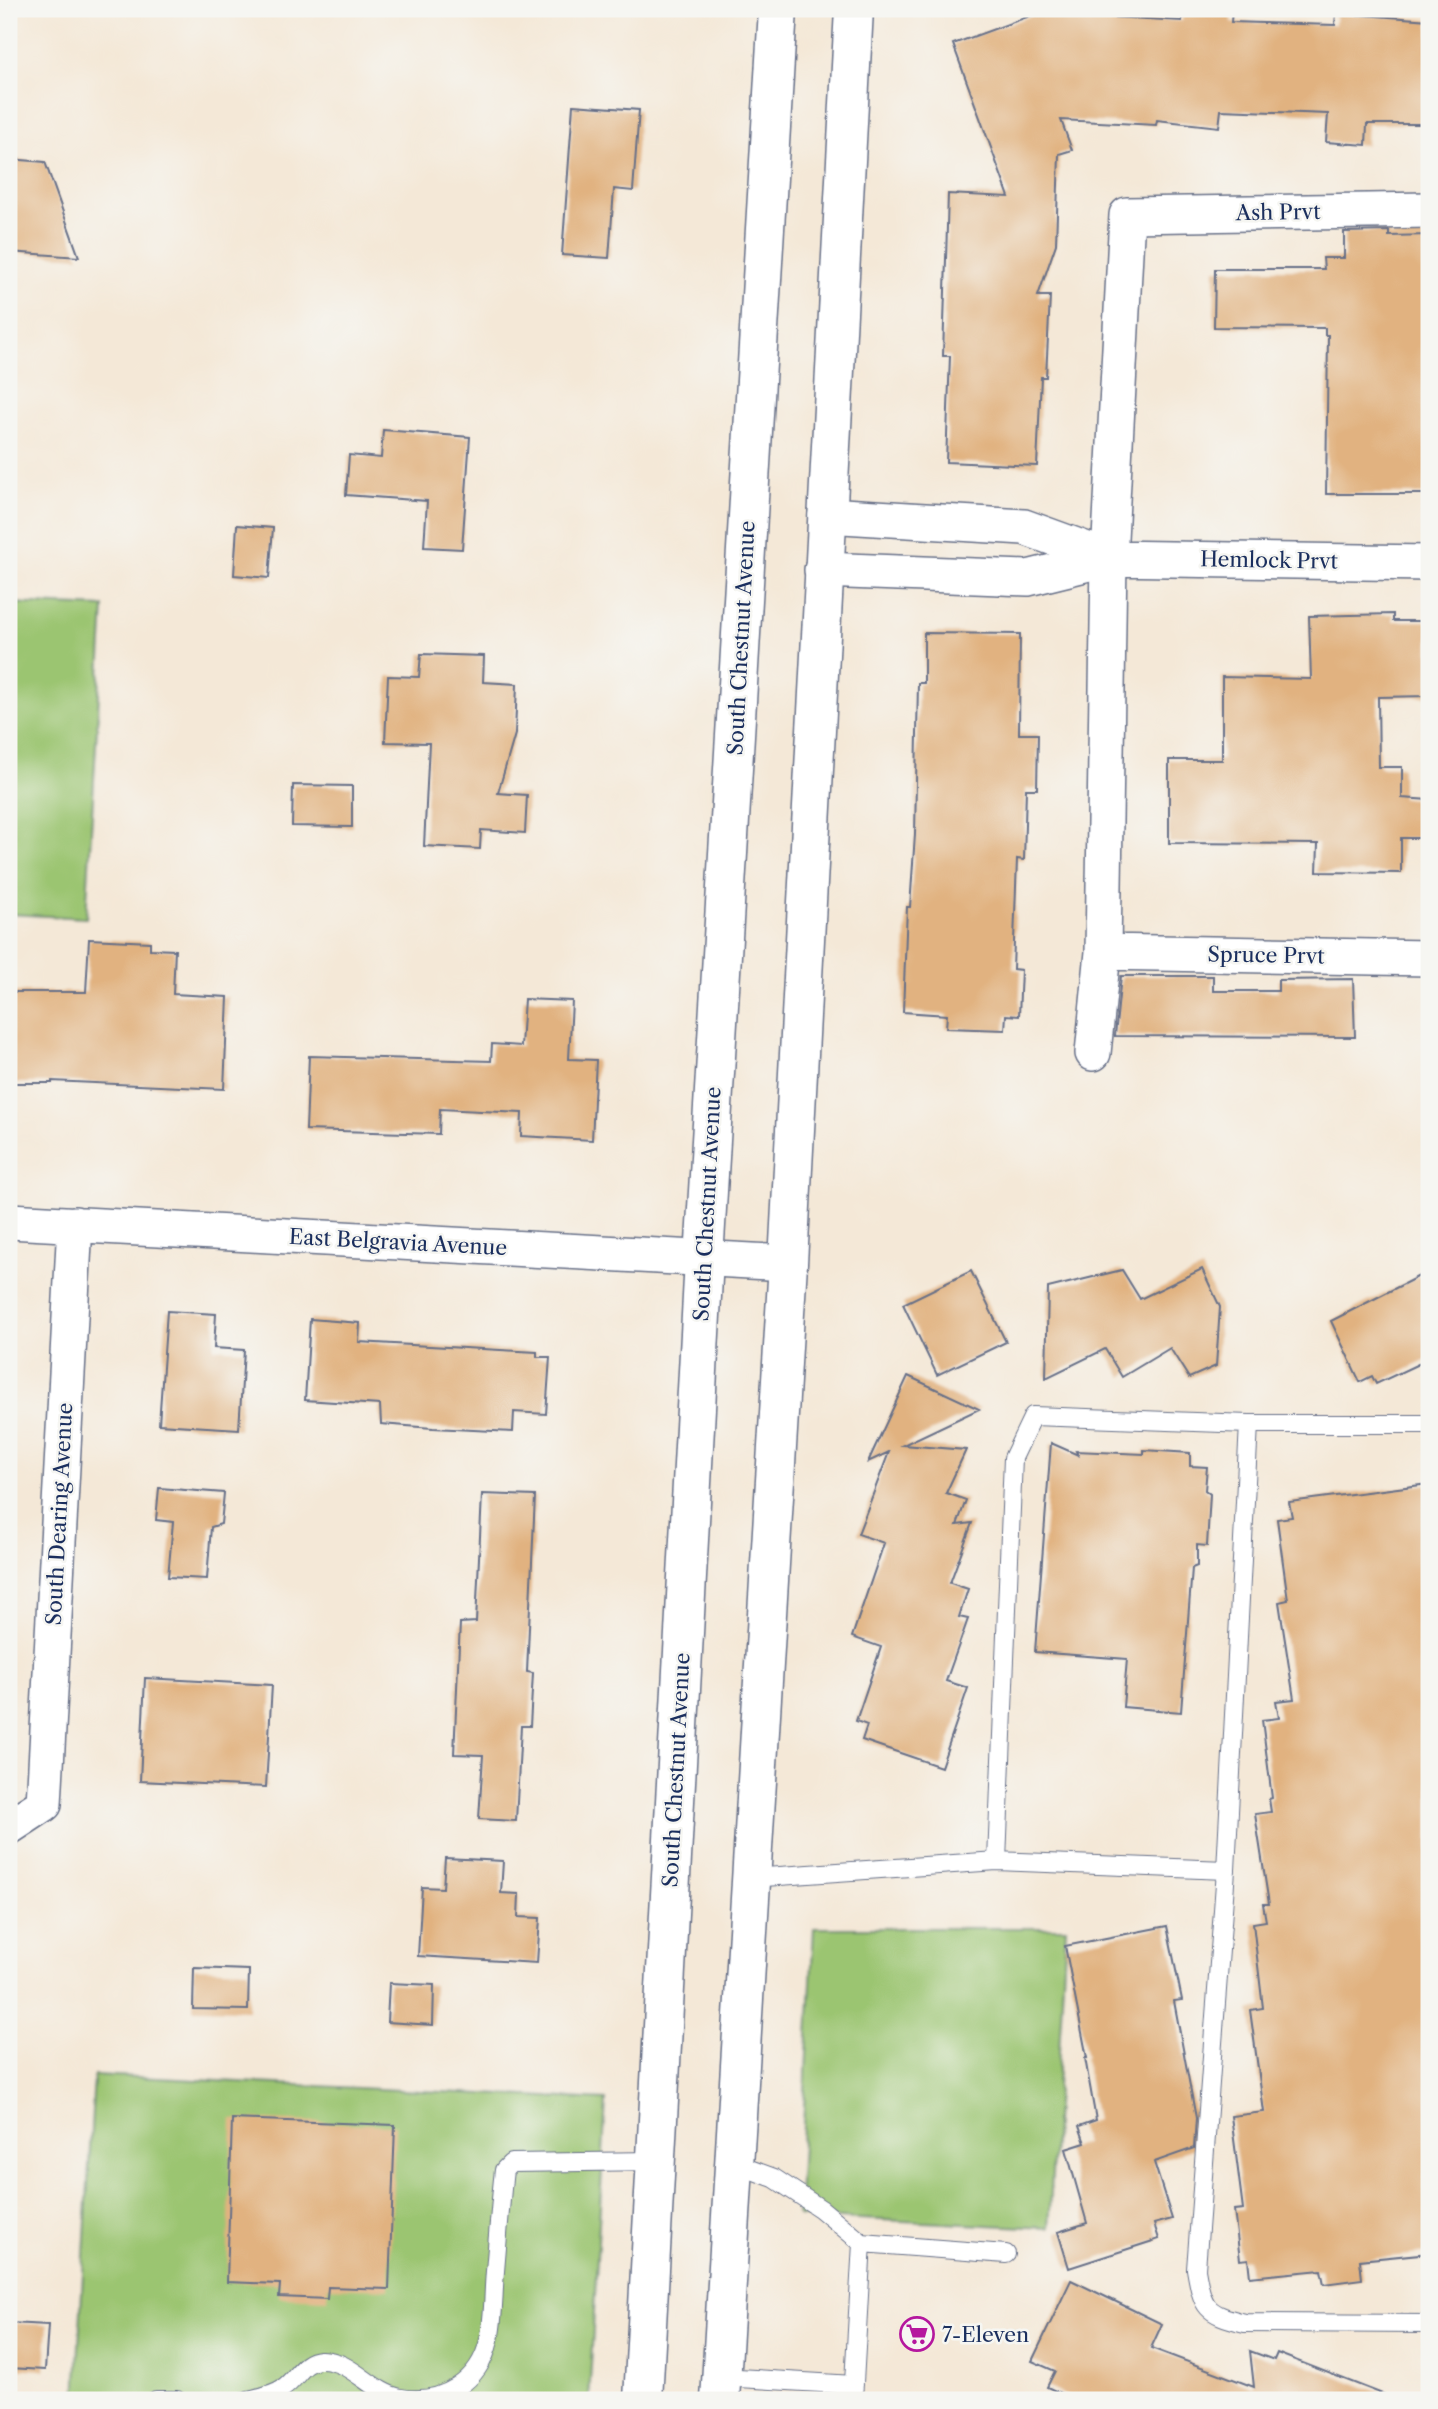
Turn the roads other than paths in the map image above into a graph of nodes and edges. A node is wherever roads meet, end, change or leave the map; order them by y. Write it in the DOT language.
graph roads {
  1 [pos="778,9"];
  2 [pos="854,9"];
  3 [pos="1429,210"];
  4 [pos="826,515"];
  5 [pos="1109,558"];
  6 [pos="1429,563"];
  7 [pos="822,570"];
  8 [pos="1103,952"];
  9 [pos="1429,958"];
  10 [pos="1093,1053"];
  11 [pos="9,1221"];
  12 [pos="75,1224"];
  13 [pos="704,1259"];
  14 [pos="788,1263"];
  15 [pos="1249,1424"];
  16 [pos="1429,1424"];
  17 [pos="9,1827"];
  18 [pos="997,1861"];
  19 [pos="1226,1870"];
  20 [pos="749,1878"];
  21 [pos="655,2161"];
  22 [pos="733,2162"];
  23 [pos="862,2243"];
  24 [pos="1006,2254"];
  25 [pos="1429,2324"];
  26 [pos="721,2388"];
  27 [pos="853,2393"];
  28 [pos="156,2400"];
  29 [pos="177,2400"];
  30 [pos="248,2400"];
  31 [pos="643,2400"];
  1 -- 13 [label="main road, South Chestnut Avenue"];
  2 -- 4 [label="main road"];
  3 -- 5 [label="street, Ash Prvt"];
  4 -- 5 [label="street, Hemlock Prvt"];
  4 -- 7 [label="main road"];
  5 -- 6 [label="street, Hemlock Prvt"];
  5 -- 7 [label="street, Hemlock Prvt"];
  5 -- 8 [label="street"];
  7 -- 14 [label="main road"];
  8 -- 9 [label="street, Spruce Prvt"];
  8 -- 10 [label="street"];
  11 -- 12 [label="street, East Belgravia Avenue"];
  12 -- 13 [label="street, East Belgravia Avenue"];
  12 -- 17 [label="street, South Dearing Avenue"];
  13 -- 14 [label="street, East Belgravia Avenue"];
  13 -- 21 [label="main road, South Chestnut Avenue"];
  14 -- 20 [label="main road"];
  15 -- 16 [label="lane"];
  15 -- 18 [label="lane"];
  15 -- 19 [label="lane"];
  18 -- 19 [label="lane"];
  18 -- 20 [label="lane"];
  19 -- 25 [label="lane"];
  20 -- 22 [label="main road"];
  21 -- 30 [label="lane"];
  21 -- 31 [label="main road, South Chestnut Avenue"];
  22 -- 23 [label="lane"];
  22 -- 26 [label="main road"];
  23 -- 24 [label="lane"];
  23 -- 27 [label="lane"];
  26 -- 27 [label="lane"];
  28 -- 29 [label="lane"];
}
